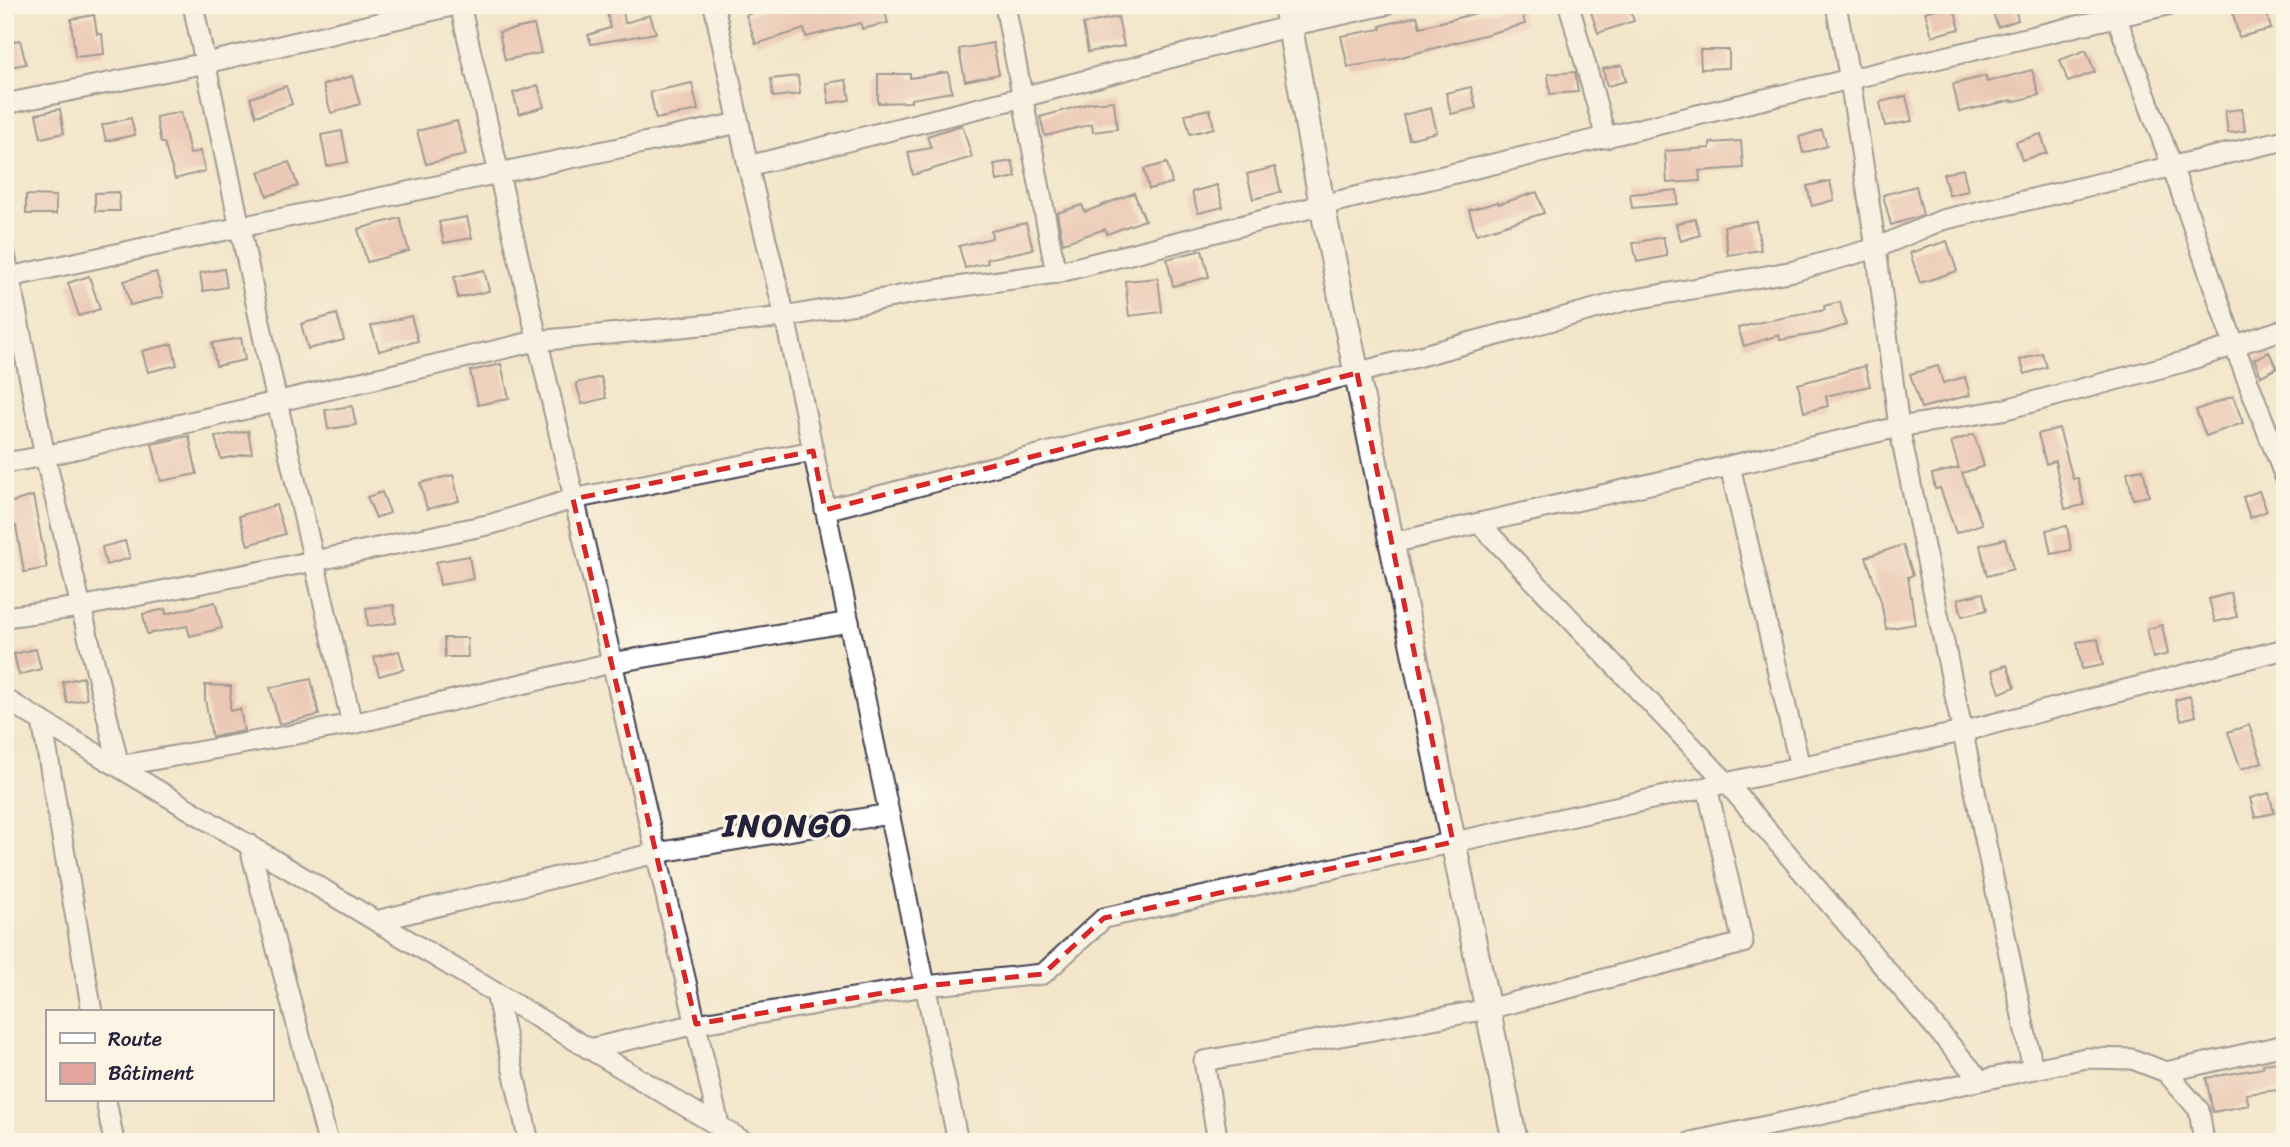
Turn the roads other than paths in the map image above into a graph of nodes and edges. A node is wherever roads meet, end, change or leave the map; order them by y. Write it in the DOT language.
graph roads {
  1 [pos="193,5"];
  2 [pos="458,5"];
  3 [pos="714,5"];
  4 [pos="1006,5"];
  5 [pos="1385,5"];
  6 [pos="1569,5"];
  7 [pos="1836,5"];
  8 [pos="2167,5"];
  9 [pos="2114,11"];
  10 [pos="1288,16"];
  11 [pos="206,63"];
  12 [pos="1850,80"];
  13 [pos="1023,97"];
  14 [pos="5,104"];
  15 [pos="739,123"];
  16 [pos="1606,138"];
  17 [pos="2285,140"];
  18 [pos="748,166"];
  19 [pos="2172,166"];
  20 [pos="498,173"];
  21 [pos="1322,205"];
  22 [pos="240,227"];
  23 [pos="1876,248"];
  24 [pos="5,254"];
  25 [pos="1056,273"];
  26 [pos="10,277"];
  27 [pos="785,317"];
  28 [pos="2285,329"];
  29 [pos="536,341"];
  30 [pos="2234,345"];
  31 [pos="1357,373"];
  32 [pos="277,402"];
  33 [pos="1899,427"];
  34 [pos="813,451"];
  35 [pos="45,456"];
  36 [pos="5,463"];
  37 [pos="1730,466"];
  38 [pos="2285,477"];
  39 [pos="573,499"];
  40 [pos="825,510"];
  41 [pos="1479,523"];
  42 [pos="1392,543"];
  43 [pos="314,561"];
  44 [pos="80,607"];
  45 [pos="5,617"];
  46 [pos="849,622"];
  47 [pos="2285,649"];
  48 [pos="611,663"];
  49 [pos="5,699"];
  50 [pos="42,721"];
  51 [pos="352,724"];
  52 [pos="1961,732"];
  53 [pos="119,766"];
  54 [pos="1800,767"];
  55 [pos="1727,783"];
  56 [pos="1707,787"];
  57 [pos="889,814"];
  58 [pos="1454,842"];
  59 [pos="249,844"];
  60 [pos="656,853"];
  61 [pos="376,921"];
  62 [pos="925,986"];
  63 [pos="496,993"];
  64 [pos="1488,1009"];
  65 [pos="92,1010"];
  66 [pos="696,1024"];
  67 [pos="2285,1045"];
  68 [pos="589,1049"];
  69 [pos="2033,1069"];
  70 [pos="2166,1072"];
  71 [pos="1980,1080"];
  72 [pos="106,1102"];
  73 [pos="721,1135"];
  74 [pos="114,1142"];
  75 [pos="328,1142"];
  76 [pos="529,1142"];
  77 [pos="745,1142"];
  78 [pos="958,1142"];
  79 [pos="1218,1142"];
  80 [pos="1515,1142"];
  81 [pos="1691,1142"];
  82 [pos="2204,1142"];
  1 -- 11 [label="street"];
  2 -- 11 [label="street"];
  2 -- 20 [label="street"];
  3 -- 15 [label="street"];
  4 -- 13 [label="street"];
  5 -- 10 [label="street"];
  6 -- 16 [label="street"];
  7 -- 12 [label="street"];
  8 -- 9 [label="street"];
  9 -- 12 [label="street"];
  9 -- 19 [label="street"];
  10 -- 13 [label="street"];
  10 -- 21 [label="street"];
  11 -- 14 [label="street"];
  11 -- 22 [label="street"];
  12 -- 16 [label="street"];
  12 -- 23 [label="street"];
  13 -- 18 [label="street"];
  13 -- 25 [label="street"];
  15 -- 18 [label="street"];
  15 -- 20 [label="street"];
  16 -- 21 [label="street"];
  17 -- 19 [label="street"];
  18 -- 27 [label="street"];
  19 -- 23 [label="street"];
  19 -- 30 [label="street"];
  20 -- 22 [label="street"];
  20 -- 29 [label="street"];
  21 -- 25 [label="street"];
  21 -- 31 [label="street"];
  22 -- 26 [label="street"];
  22 -- 32 [label="street"];
  23 -- 31 [label="street"];
  23 -- 33 [label="street"];
  24 -- 26 [label="street"];
  25 -- 27 [label="street"];
  26 -- 35 [label="street"];
  27 -- 29 [label="street"];
  27 -- 34 [label="street"];
  28 -- 30 [label="street"];
  29 -- 32 [label="street"];
  29 -- 39 [label="street"];
  30 -- 33 [label="street"];
  30 -- 38 [label="street"];
  31 -- 40 [label="street"];
  31 -- 42 [label="street"];
  32 -- 35 [label="street"];
  32 -- 43 [label="street"];
  33 -- 37 [label="street"];
  33 -- 52 [label="street"];
  34 -- 39 [label="street"];
  34 -- 40 [label="street"];
  35 -- 36 [label="street"];
  35 -- 44 [label="street"];
  37 -- 41 [label="street"];
  37 -- 54 [label="street"];
  39 -- 43 [label="street"];
  39 -- 48 [label="street"];
  40 -- 46 [label="street"];
  41 -- 42 [label="street"];
  41 -- 55 [label="street"];
  42 -- 58 [label="street"];
  43 -- 44 [label="street"];
  43 -- 51 [label="street"];
  44 -- 45 [label="street"];
  44 -- 53 [label="street"];
  46 -- 48 [label="street"];
  46 -- 57 [label="street"];
  47 -- 52 [label="street"];
  48 -- 51 [label="street"];
  48 -- 60 [label="street"];
  49 -- 50 [label="street"];
  50 -- 53 [label="street"];
  50 -- 65 [label="street"];
  51 -- 53 [label="street"];
  52 -- 54 [label="street"];
  52 -- 69 [label="street"];
  53 -- 59 [label="street"];
  54 -- 55 [label="street"];
  55 -- 56 [label="street"];
  55 -- 71 [label="street"];
  56 -- 58 [label="street"];
  56 -- 64 [label="street"];
  57 -- 60 [label="street"];
  57 -- 62 [label="street"];
  58 -- 62 [label="street"];
  58 -- 64 [label="street"];
  59 -- 61 [label="street"];
  59 -- 75 [label="street"];
  60 -- 61 [label="street"];
  60 -- 66 [label="street"];
  61 -- 63 [label="street"];
  62 -- 66 [label="street"];
  62 -- 78 [label="street"];
  63 -- 68 [label="street"];
  63 -- 76 [label="street"];
  64 -- 79 [label="street"];
  64 -- 80 [label="street"];
  66 -- 68 [label="street"];
  66 -- 73 [label="street"];
  67 -- 70 [label="street"];
  68 -- 73 [label="street"];
  69 -- 70 [label="street"];
  69 -- 71 [label="street"];
  70 -- 82 [label="street"];
  71 -- 81 [label="street"];
  72 -- 74 [label="street"];
  73 -- 77 [label="street"];
}
